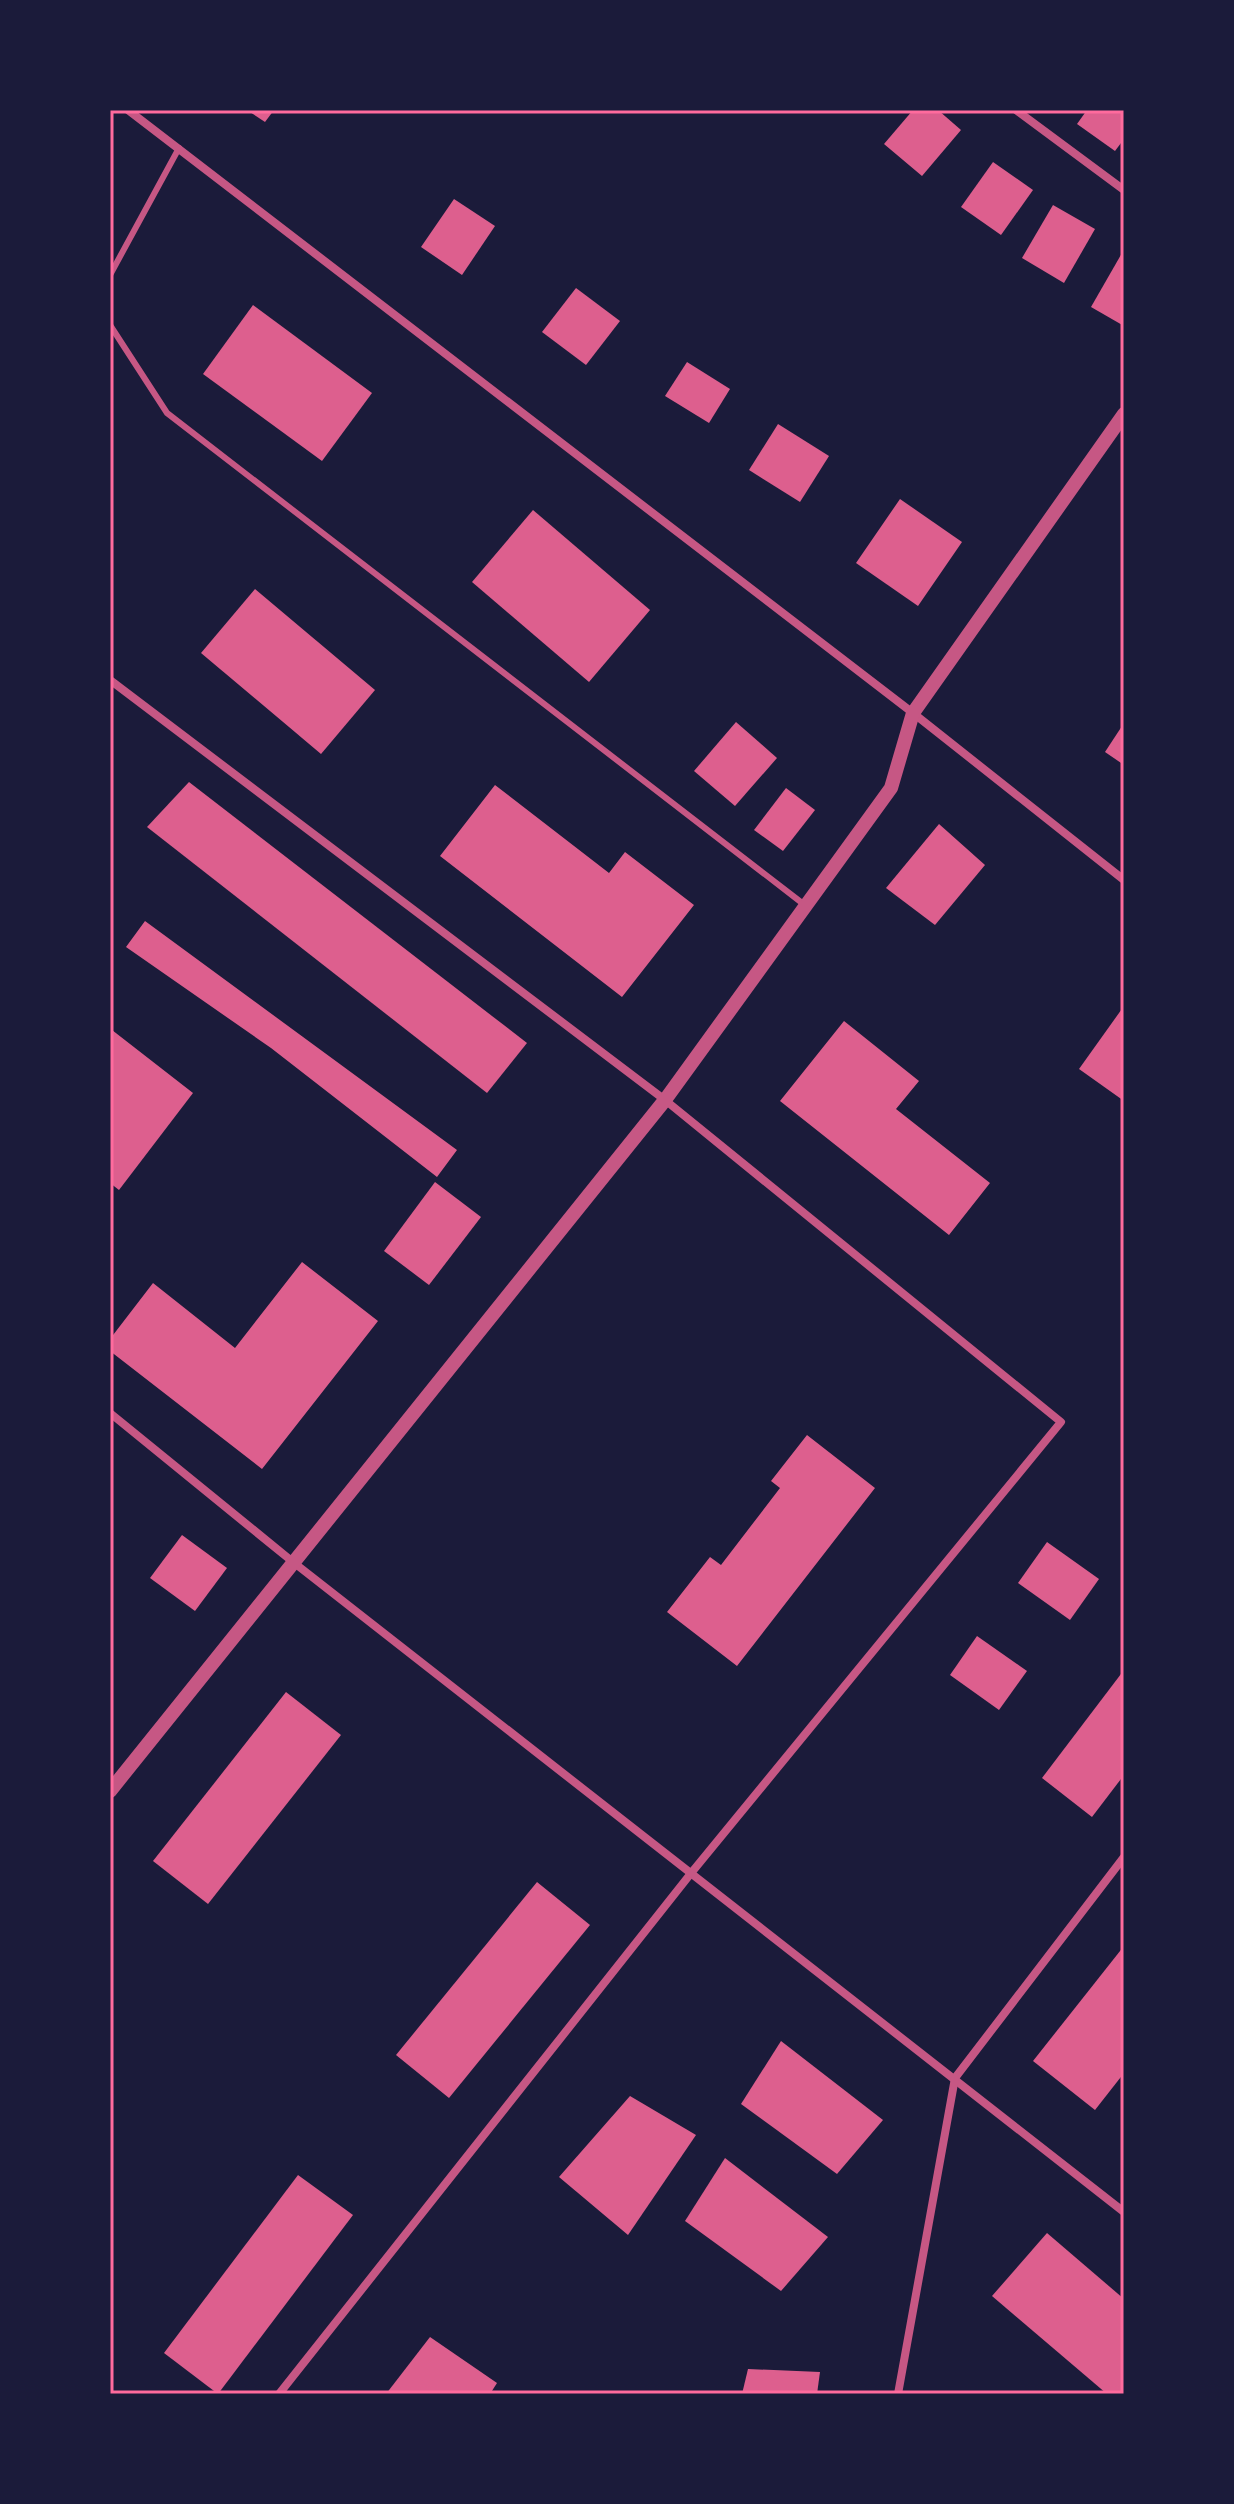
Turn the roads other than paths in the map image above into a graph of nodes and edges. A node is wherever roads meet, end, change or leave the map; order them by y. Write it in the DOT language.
graph roads {
  1 [pos="128,110"];
  2 [pos="1016,110"];
  3 [pos="179,148"];
  4 [pos="1124,190"];
  5 [pos="110,275"];
  6 [pos="110,325"];
  7 [pos="1124,414"];
  8 [pos="110,680"];
  9 [pos="913,713"];
  10 [pos="1124,880"];
  11 [pos="806,906"];
  12 [pos="665,1100"];
  13 [pos="110,1413"];
  14 [pos="293,1562"];
  15 [pos="110,1791"];
  16 [pos="1124,1857"];
  17 [pos="692,1872"];
  18 [pos="955,2078"];
  19 [pos="1124,2212"];
  20 [pos="279,2394"];
  21 [pos="898,2394"];
  1 -- 3 [label="street"];
  2 -- 4 [label="street"];
  3 -- 5 [label="lane"];
  3 -- 9 [label="street"];
  6 -- 11 [label="lane"];
  7 -- 9 [label="street"];
  8 -- 12 [label="street"];
  9 -- 10 [label="street"];
  9 -- 11 [label="street"];
  11 -- 12 [label="street"];
  12 -- 14 [label="street"];
  12 -- 17 [label="street"];
  13 -- 14 [label="street"];
  14 -- 15 [label="street"];
  14 -- 17 [label="street"];
  16 -- 18 [label="street"];
  17 -- 18 [label="street"];
  17 -- 20 [label="street"];
  18 -- 19 [label="street"];
  18 -- 21 [label="street"];
}
